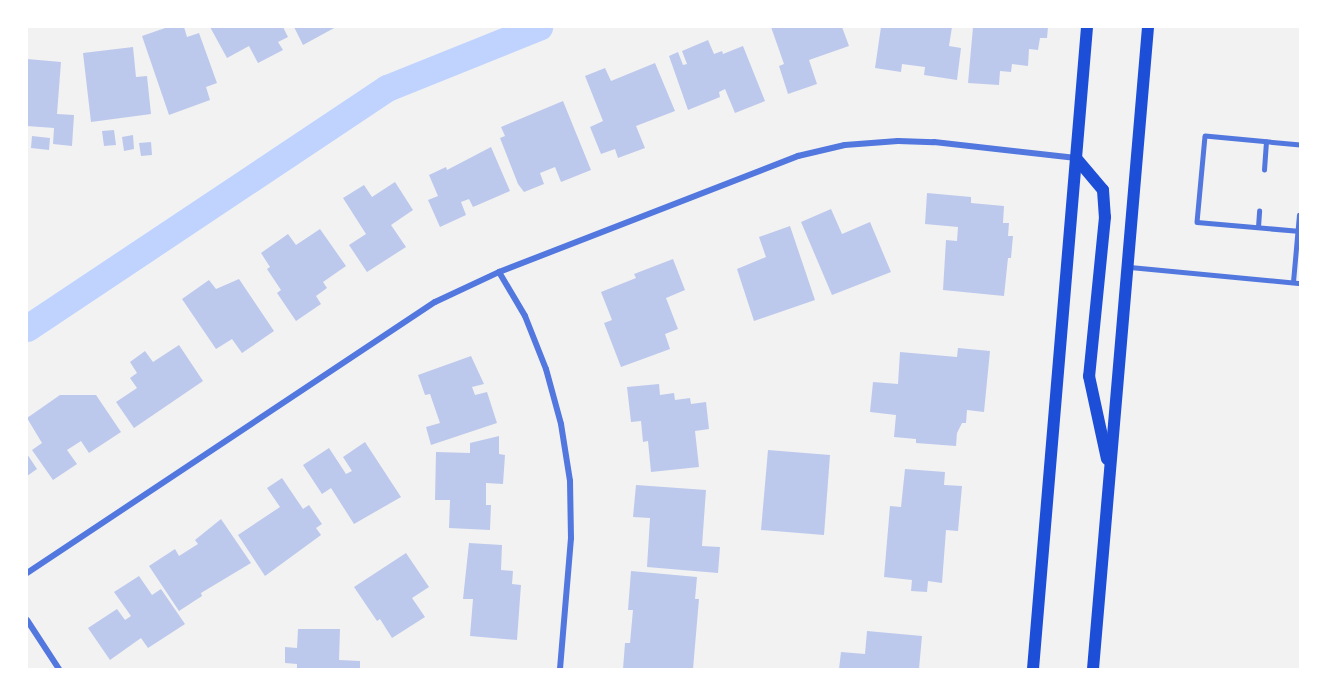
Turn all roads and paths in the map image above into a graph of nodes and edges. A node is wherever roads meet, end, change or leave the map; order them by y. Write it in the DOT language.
graph roads {
  1 [pos="1087,27"];
  2 [pos="1148,27"];
  3 [pos="1266,142"];
  4 [pos="1300,145"];
  5 [pos="1076,158"];
  6 [pos="1264,170"];
  7 [pos="1259,211"];
  8 [pos="1299,215"];
  9 [pos="1258,227"];
  10 [pos="1299,231"];
  11 [pos="1127,267"];
  12 [pos="500,272"];
  13 [pos="1293,282"];
  14 [pos="1300,283"];
  15 [pos="1110,472"];
  16 [pos="27,573"];
  17 [pos="27,620"];
  18 [pos="59,669"];
  19 [pos="560,669"];
  20 [pos="1033,669"];
  21 [pos="1093,669"];
  1 -- 5 [label="main road"];
  2 -- 11 [label="main road"];
  3 -- 4 [label="lane"];
  3 -- 6 [label="lane"];
  3 -- 9 [label="lane"];
  5 -- 12 [label="street"];
  5 -- 15 [label="main road"];
  5 -- 20 [label="main road"];
  7 -- 9 [label="lane"];
  8 -- 10 [label="lane"];
  9 -- 10 [label="lane"];
  10 -- 13 [label="lane"];
  11 -- 13 [label="lane"];
  11 -- 15 [label="main road"];
  12 -- 16 [label="street"];
  12 -- 19 [label="street"];
  13 -- 14 [label="lane"];
  15 -- 21 [label="main road"];
  17 -- 18 [label="street"];
}
